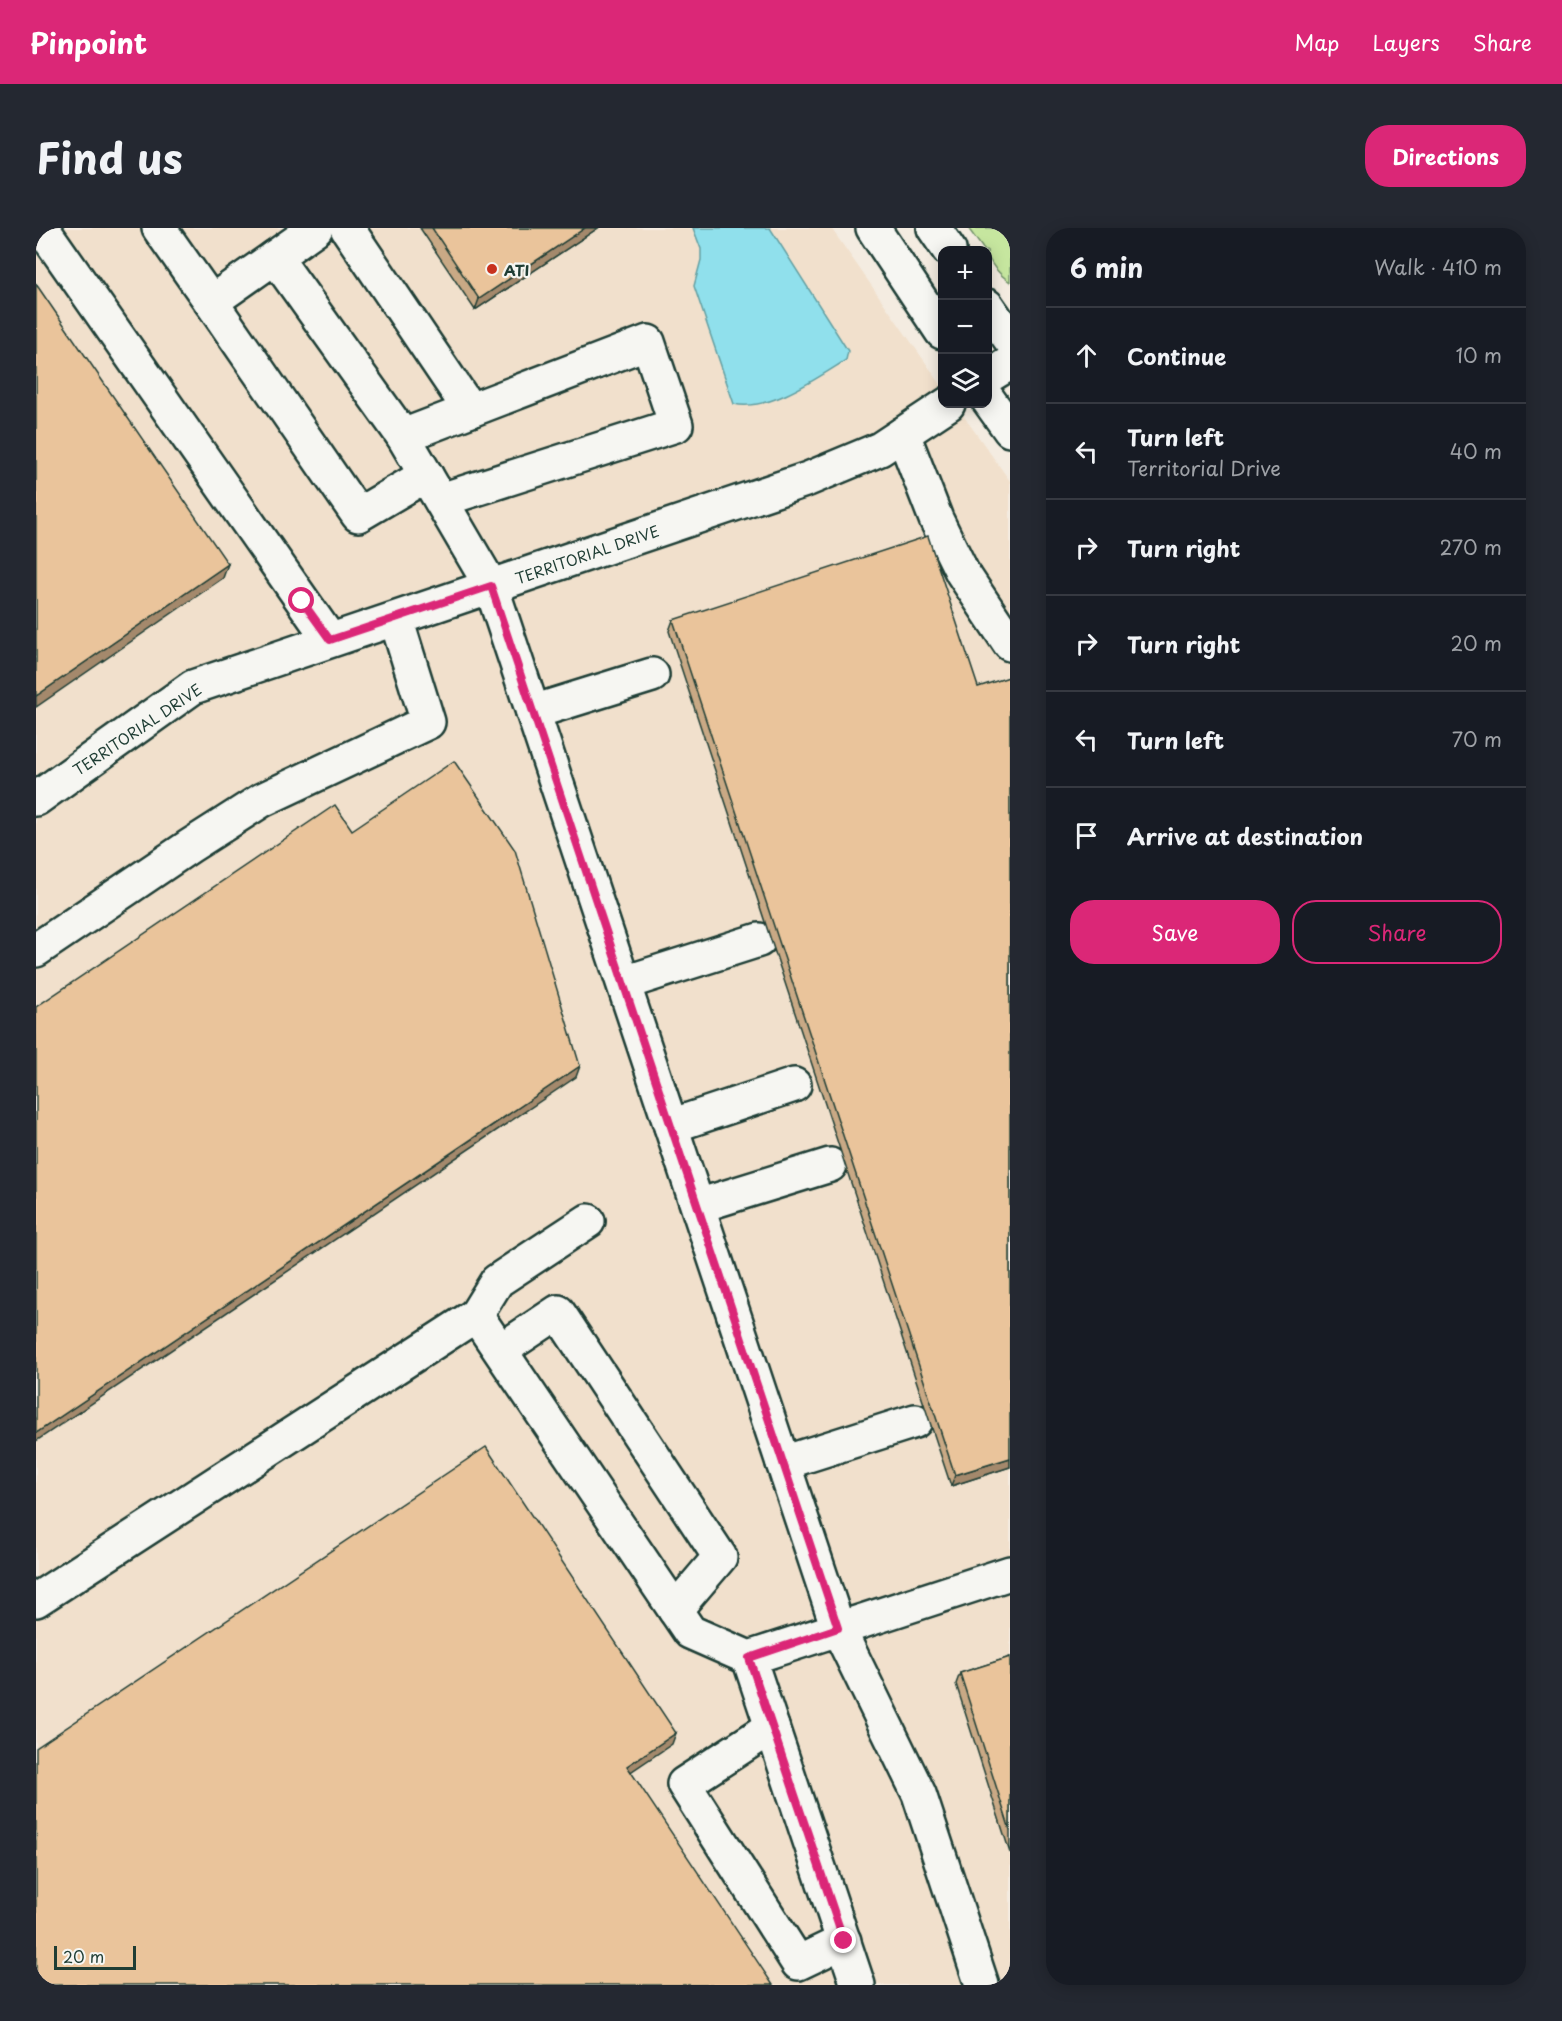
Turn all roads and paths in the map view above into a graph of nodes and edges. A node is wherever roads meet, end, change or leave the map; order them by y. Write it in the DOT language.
graph roads {
  1 [pos="42,228"];
  2 [pos="159,228"];
  3 [pos="316,228"];
  4 [pos="347,228"];
  5 [pos="873,228"];
  6 [pos="934,228"];
  7 [pos="1002,228"];
  8 [pos="1010,241"];
  9 [pos="946,246"];
  10 [pos="275,257"];
  11 [pos="211,302"];
  12 [pos="992,313"];
  13 [pos="938,326"];
  14 [pos="1010,339"];
  15 [pos="1010,363"];
  16 [pos="992,374"];
  17 [pos="992,405"];
  18 [pos="942,408"];
  19 [pos="470,410"];
  20 [pos="1010,430"];
  21 [pos="903,434"];
  22 [pos="403,436"];
  23 [pos="433,487"];
  24 [pos="491,586"];
  25 [pos="396,619"];
  26 [pos="330,640"];
  27 [pos="1010,644"];
  28 [pos="652,675"];
  29 [pos="533,712"];
  30 [pos="36,799"];
  31 [pos="759,940"];
  32 [pos="36,950"];
  33 [pos="624,983"];
  34 [pos="794,1085"];
  35 [pos="671,1126"];
  36 [pos="830,1166"];
  37 [pos="698,1206"];
  38 [pos="588,1221"];
  39 [pos="476,1315"];
  40 [pos="501,1350"];
  41 [pos="915,1421"];
  42 [pos="783,1463"];
  43 [pos="1010,1573"];
  44 [pos="36,1600"];
  45 [pos="675,1610"];
  46 [pos="838,1628"];
  47 [pos="749,1658"];
  48 [pos="772,1726"];
  49 [pos="844,1941"];
  50 [pos="858,1985"];
  51 [pos="982,1985"];
  1 -- 26 [label="street"];
  2 -- 11 [label="street"];
  3 -- 10 [label="street"];
  4 -- 19 [label="street"];
  5 -- 13 [label="street"];
  6 -- 9 [label="street"];
  7 -- 8 [label="path"];
  10 -- 11 [label="street"];
  10 -- 22 [label="street"];
  11 -- 23 [label="street"];
  12 -- 14 [label="street"];
  15 -- 16 [label="street"];
  17 -- 20 [label="street"];
  18 -- 21 [label="street, TERRITORIAL DRIVE"];
  19 -- 22 [label="street"];
  19 -- 23 [label="street"];
  21 -- 24 [label="street, TERRITORIAL DRIVE"];
  21 -- 27 [label="street"];
  22 -- 23 [label="street"];
  23 -- 24 [label="street"];
  24 -- 25 [label="street, TERRITORIAL DRIVE"];
  24 -- 29 [label="street"];
  25 -- 26 [label="street, TERRITORIAL DRIVE"];
  25 -- 32 [label="street"];
  26 -- 30 [label="street, TERRITORIAL DRIVE"];
  28 -- 29 [label="street"];
  29 -- 33 [label="street"];
  31 -- 33 [label="street"];
  33 -- 35 [label="street"];
  34 -- 35 [label="street"];
  35 -- 37 [label="street"];
  36 -- 37 [label="street"];
  37 -- 42 [label="street"];
  38 -- 39 [label="street"];
  39 -- 40 [label="street"];
  39 -- 44 [label="street"];
  40 -- 45 [label="street"];
  40 -- 45 [label="street"];
  41 -- 42 [label="street"];
  42 -- 46 [label="street"];
  43 -- 46 [label="street"];
  45 -- 47 [label="street"];
  46 -- 47 [label="street"];
  46 -- 51 [label="street"];
  47 -- 48 [label="street"];
  48 -- 49 [label="street"];
  48 -- 49 [label="street"];
  49 -- 50 [label="street"];
}
